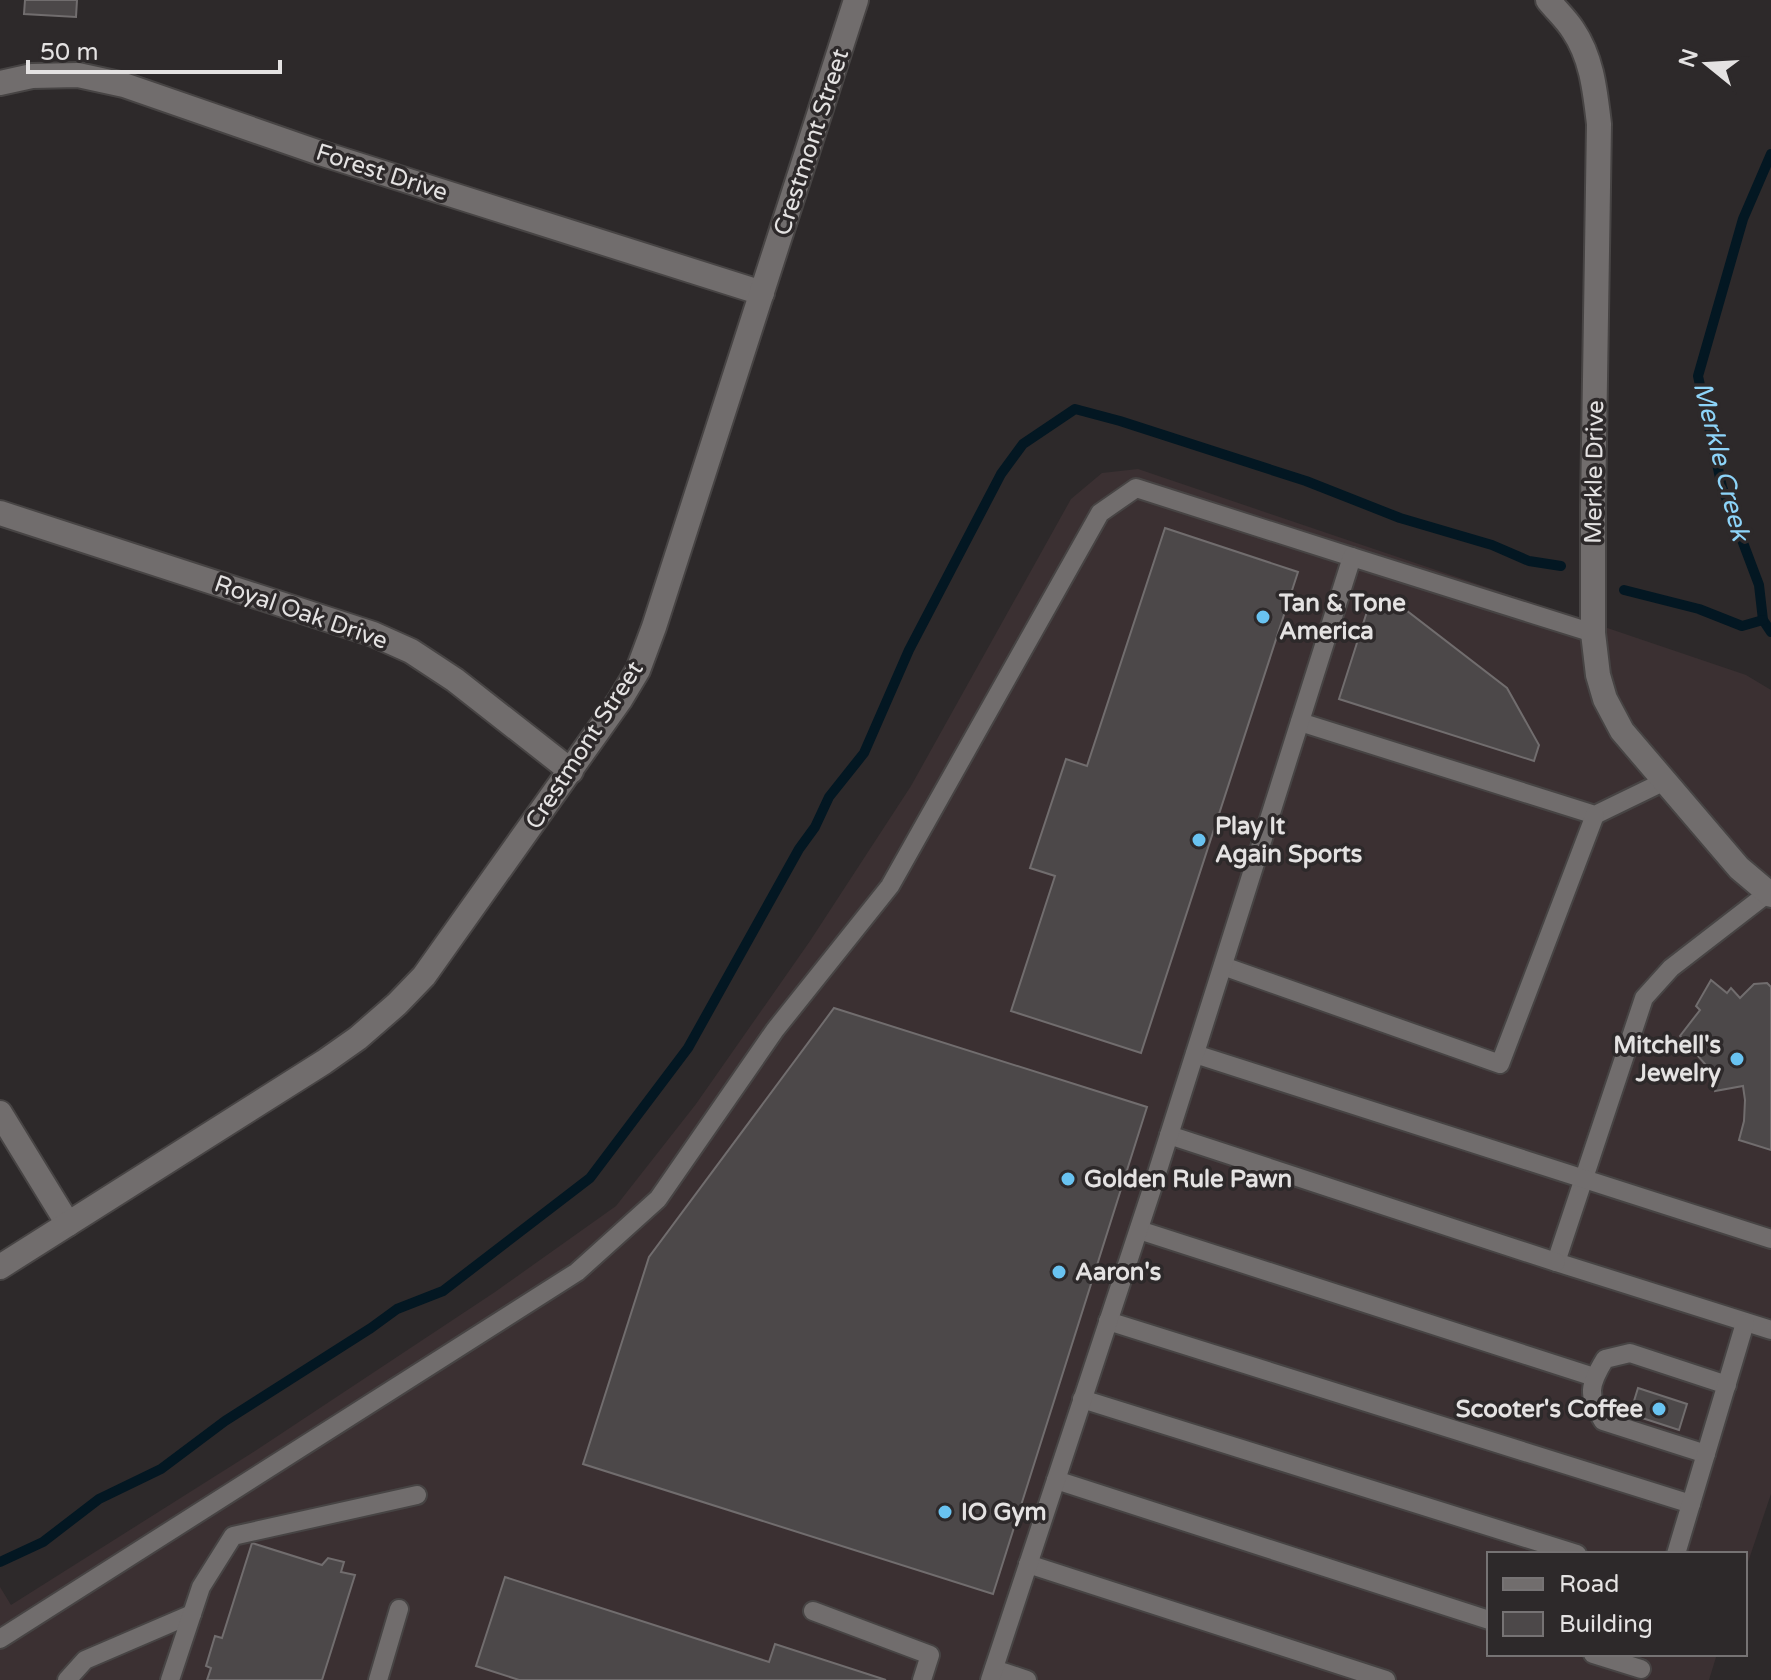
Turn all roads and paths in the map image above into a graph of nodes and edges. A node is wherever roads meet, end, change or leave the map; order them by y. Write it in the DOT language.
graph roads {
  1 [pos="856,0"];
  2 [pos="1548,0"];
  3 [pos="0,83"];
  4 [pos="762,293"];
  5 [pos="0,513"];
  6 [pos="1352,557"];
  7 [pos="1593,633"];
  8 [pos="1300,722"];
  9 [pos="571,771"];
  10 [pos="1665,781"];
  11 [pos="1595,815"];
  12 [pos="1769,894"];
  13 [pos="1223,966"];
  14 [pos="1195,1054"];
  15 [pos="0,1113"];
  16 [pos="1169,1135"];
  17 [pos="1583,1180"];
  18 [pos="68,1224"];
  19 [pos="1139,1230"];
  20 [pos="1771,1239"];
  21 [pos="1556,1262"];
  22 [pos="0,1267"];
  23 [pos="1108,1321"];
  24 [pos="1745,1323"];
  25 [pos="1771,1330"];
  26 [pos="1594,1377"];
  27 [pos="1727,1385"];
  28 [pos="1082,1399"];
  29 [pos="1706,1454"];
  30 [pos="1056,1480"];
  31 [pos="417,1495"];
  32 [pos="1691,1504"];
  33 [pos="1571,1552"];
  34 [pos="1677,1552"];
  35 [pos="1028,1564"];
  36 [pos="399,1609"];
  37 [pos="813,1611"];
  38 [pos="192,1614"];
  39 [pos="1487,1619"];
  40 [pos="0,1639"];
  41 [pos="1600,1656"];
  42 [pos="1641,1668"];
  43 [pos="992,1674"];
  44 [pos="1349,1674"];
  45 [pos="67,1680"];
  46 [pos="170,1680"];
  47 [pos="378,1680"];
  48 [pos="922,1680"];
  49 [pos="1027,1680"];
  50 [pos="1386,1680"];
  1 -- 4 [label="street, Crestmont Street"];
  2 -- 7 [label="street, Merkle Drive"];
  3 -- 4 [label="street, Forest Drive"];
  4 -- 9 [label="street, Crestmont Street"];
  5 -- 9 [label="street, Royal Oak Drive"];
  6 -- 7 [label="lane"];
  6 -- 8 [label="lane"];
  6 -- 40 [label="lane"];
  7 -- 10 [label="street, Merkle Drive"];
  8 -- 11 [label="lane"];
  8 -- 13 [label="lane"];
  9 -- 18 [label="street, Crestmont Street"];
  10 -- 11 [label="lane"];
  10 -- 12 [label="street, Merkle Drive"];
  11 -- 13 [label="lane"];
  12 -- 17 [label="lane"];
  13 -- 14 [label="lane"];
  14 -- 16 [label="lane"];
  14 -- 17 [label="lane"];
  15 -- 18 [label="street"];
  16 -- 19 [label="lane"];
  16 -- 21 [label="lane"];
  17 -- 20 [label="lane"];
  17 -- 21 [label="lane"];
  18 -- 22 [label="street, Crestmont Street"];
  19 -- 23 [label="lane"];
  19 -- 26 [label="lane"];
  21 -- 24 [label="lane"];
  23 -- 28 [label="lane"];
  23 -- 32 [label="lane"];
  24 -- 25 [label="lane"];
  24 -- 27 [label="lane"];
  26 -- 27 [label="lane"];
  26 -- 29 [label="lane"];
  27 -- 29 [label="lane"];
  28 -- 30 [label="lane"];
  28 -- 33 [label="lane"];
  29 -- 32 [label="lane"];
  30 -- 35 [label="lane"];
  30 -- 39 [label="lane"];
  31 -- 38 [label="lane"];
  32 -- 34 [label="lane"];
  35 -- 43 [label="lane"];
  35 -- 44 [label="lane"];
  36 -- 47 [label="lane"];
  37 -- 48 [label="lane"];
  38 -- 45 [label="lane"];
  38 -- 46 [label="lane"];
  41 -- 42 [label="lane"];
  43 -- 49 [label="lane"];
  44 -- 50 [label="lane"];
}
